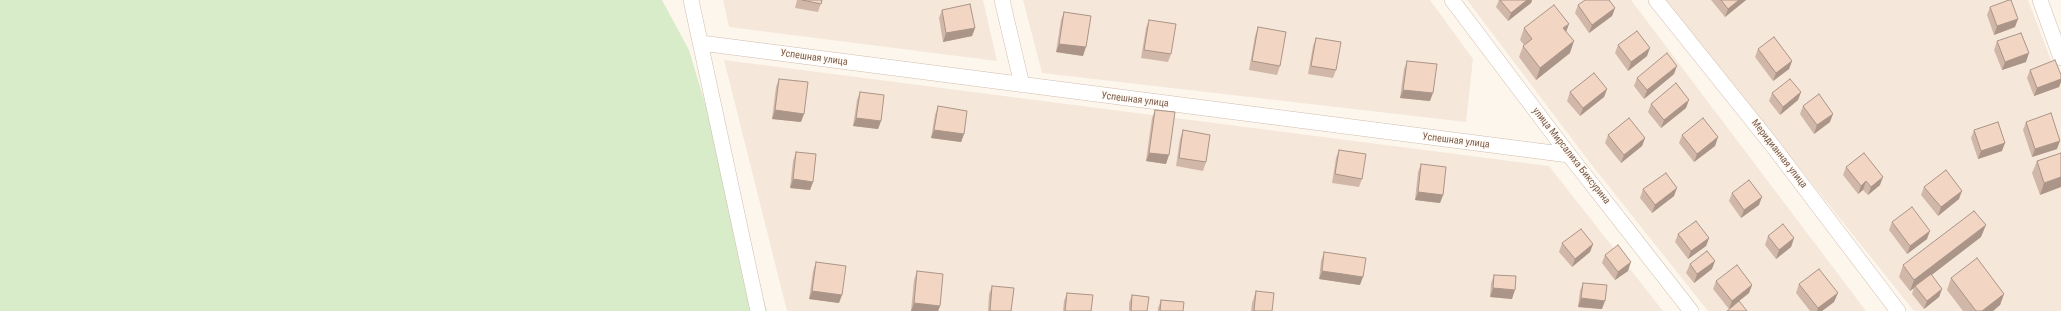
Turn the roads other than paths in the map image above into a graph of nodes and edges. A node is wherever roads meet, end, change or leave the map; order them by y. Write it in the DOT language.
graph roads {
  1 [pos="691,0"];
  2 [pos="1002,0"];
  3 [pos="1452,0"];
  4 [pos="1656,0"];
  5 [pos="2040,0"];
  6 [pos="701,43"];
  7 [pos="2061,58"];
  8 [pos="1022,85"];
  9 [pos="1569,155"];
  10 [pos="758,311"];
  11 [pos="1691,311"];
  12 [pos="1898,311"];
  1 -- 6 [label="street"];
  2 -- 8 [label="street"];
  3 -- 9 [label="street, улица Мирсалиха Биксурина"];
  4 -- 12 [label="street, Меридианная улица"];
  5 -- 7 [label="street"];
  6 -- 8 [label="street, Успешная улица"];
  6 -- 10 [label="street"];
  8 -- 9 [label="street, Успешная улица"];
  9 -- 11 [label="street, улица Мирсалиха Биксурина"];
}
